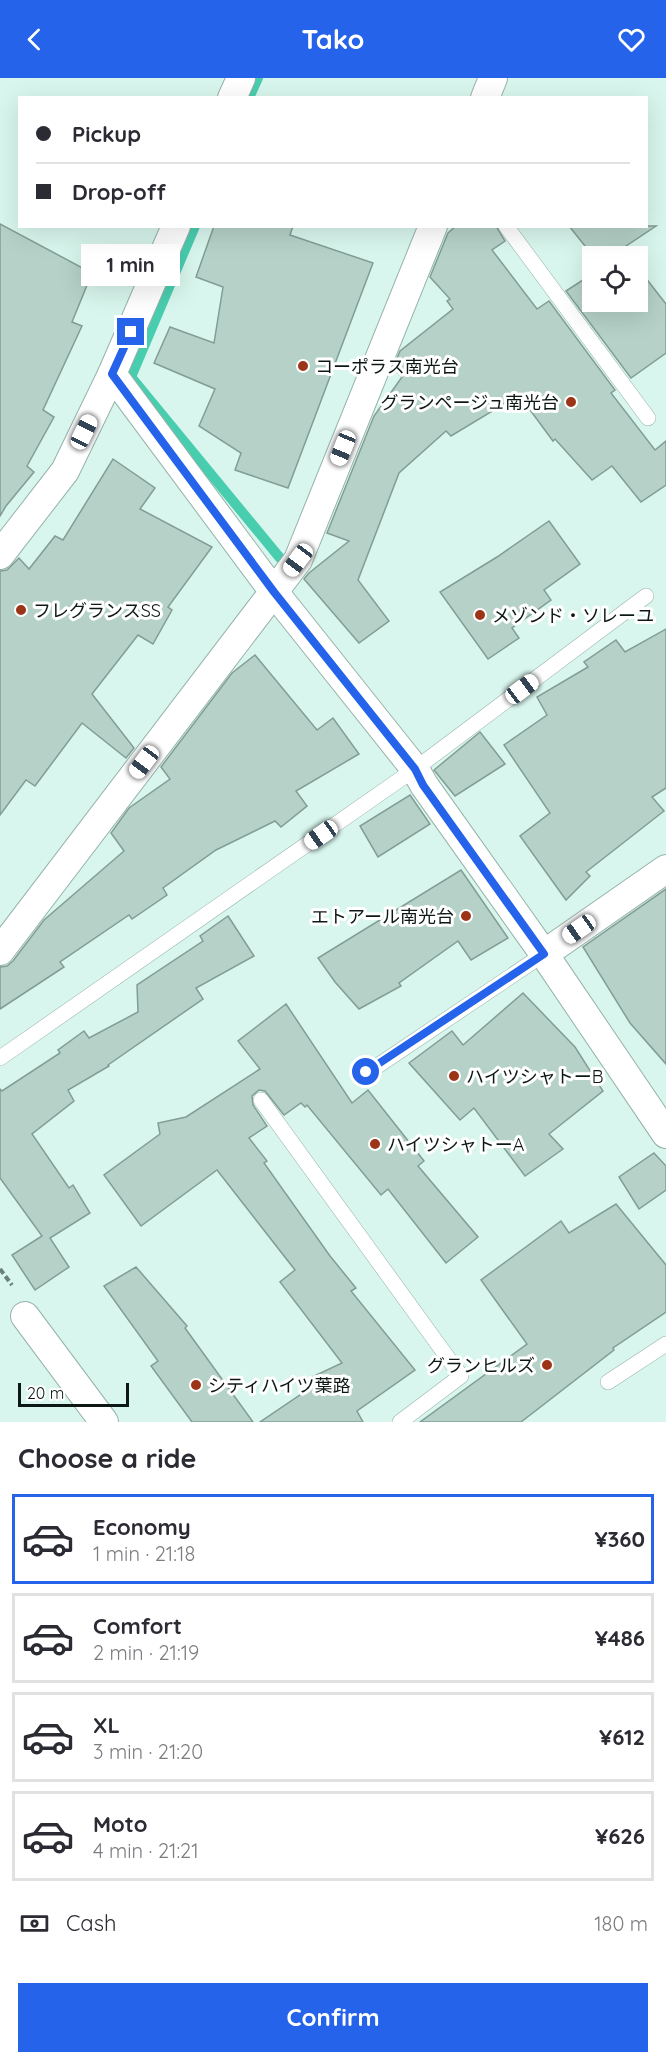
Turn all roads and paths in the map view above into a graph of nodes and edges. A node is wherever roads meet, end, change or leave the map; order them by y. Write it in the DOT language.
graph roads {
  1 [pos="241,78"];
  2 [pos="493,78"];
  3 [pos="233,96"];
  4 [pos="486,96"];
  5 [pos="175,228"];
  6 [pos="432,228"];
  7 [pos="507,228"];
  8 [pos="112,374"];
  9 [pos="648,418"];
  10 [pos="0,555"];
  11 [pos="274,592"];
  12 [pos="646,596"];
  13 [pos="415,769"];
  14 [pos="666,869"];
  15 [pos="0,951"];
  16 [pos="544,954"];
  17 [pos="0,1058"];
  18 [pos="366,1072"];
  19 [pos="261,1100"];
  20 [pos="663,1123"];
  21 [pos="25,1316"];
  22 [pos="666,1344"];
  23 [pos="608,1382"];
  24 [pos="104,1422"];
  25 [pos="400,1422"];
  1 -- 3 [label="street"];
  2 -- 4 [label="street"];
  5 -- 8 [label="street"];
  6 -- 11 [label="street"];
  7 -- 9 [label="lane"];
  8 -- 10 [label="street"];
  8 -- 11 [label="street"];
  11 -- 13 [label="street"];
  11 -- 15 [label="street"];
  12 -- 13 [label="lane"];
  13 -- 16 [label="street"];
  13 -- 17 [label="lane"];
  14 -- 16 [label="street"];
  16 -- 18 [label="lane"];
  16 -- 20 [label="street"];
  19 -- 25 [label="lane"];
  21 -- 24 [label="street"];
  22 -- 23 [label="lane"];
}
